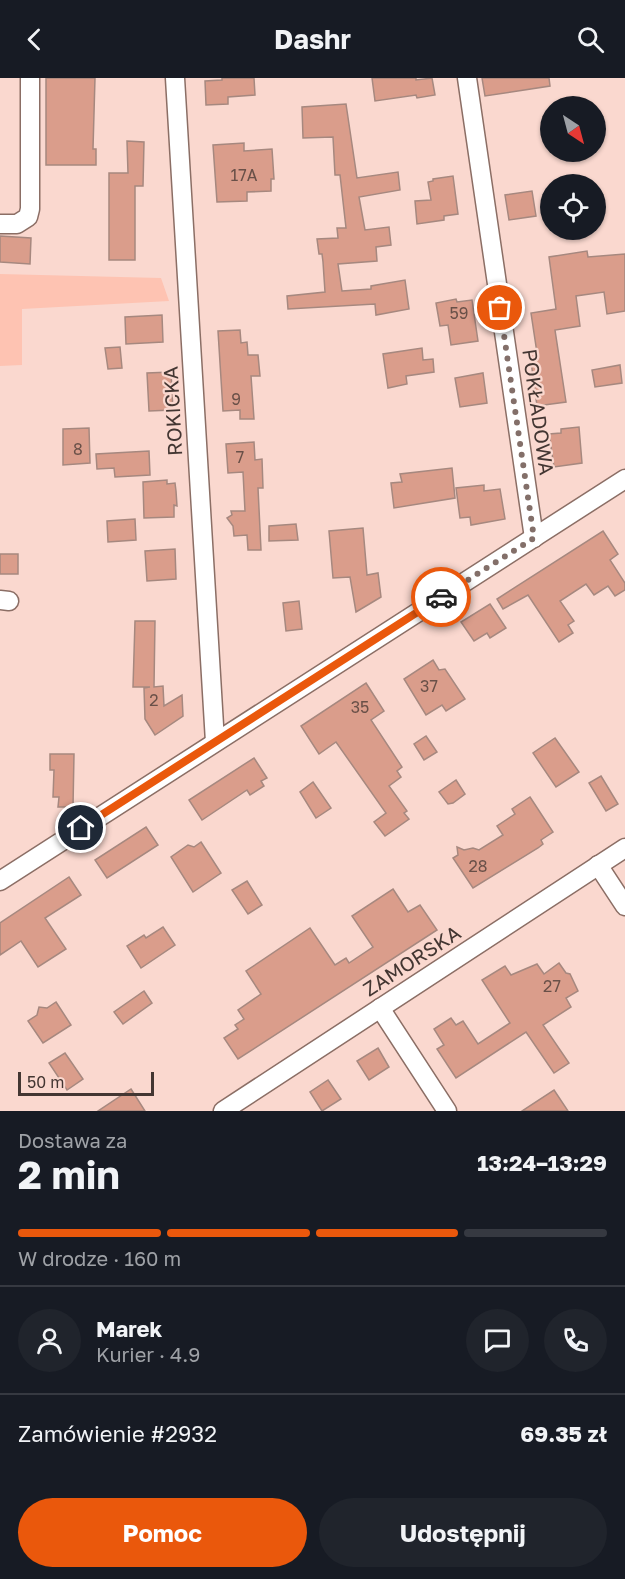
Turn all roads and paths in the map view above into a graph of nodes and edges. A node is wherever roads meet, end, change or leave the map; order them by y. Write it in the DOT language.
graph roads {
  1 [pos="30,78"];
  2 [pos="175,78"];
  3 [pos="467,78"];
  4 [pos="0,224"];
  5 [pos="625,479"];
  6 [pos="534,538"];
  7 [pos="215,742"];
  8 [pos="625,848"];
  9 [pos="598,865"];
  10 [pos="0,881"];
  11 [pos="625,906"];
  12 [pos="380,1008"];
  13 [pos="223,1111"];
  14 [pos="447,1111"];
  1 -- 4 [label="street"];
  2 -- 7 [label="street, ROKICKA"];
  3 -- 6 [label="street, POKŁADOWA"];
  5 -- 6 [label="street"];
  6 -- 7 [label="street"];
  7 -- 10 [label="street"];
  8 -- 9 [label="street, ZAMORSKA"];
  9 -- 11 [label="street"];
  9 -- 12 [label="street, ZAMORSKA"];
  12 -- 13 [label="street, ZAMORSKA"];
  12 -- 14 [label="street"];
}
